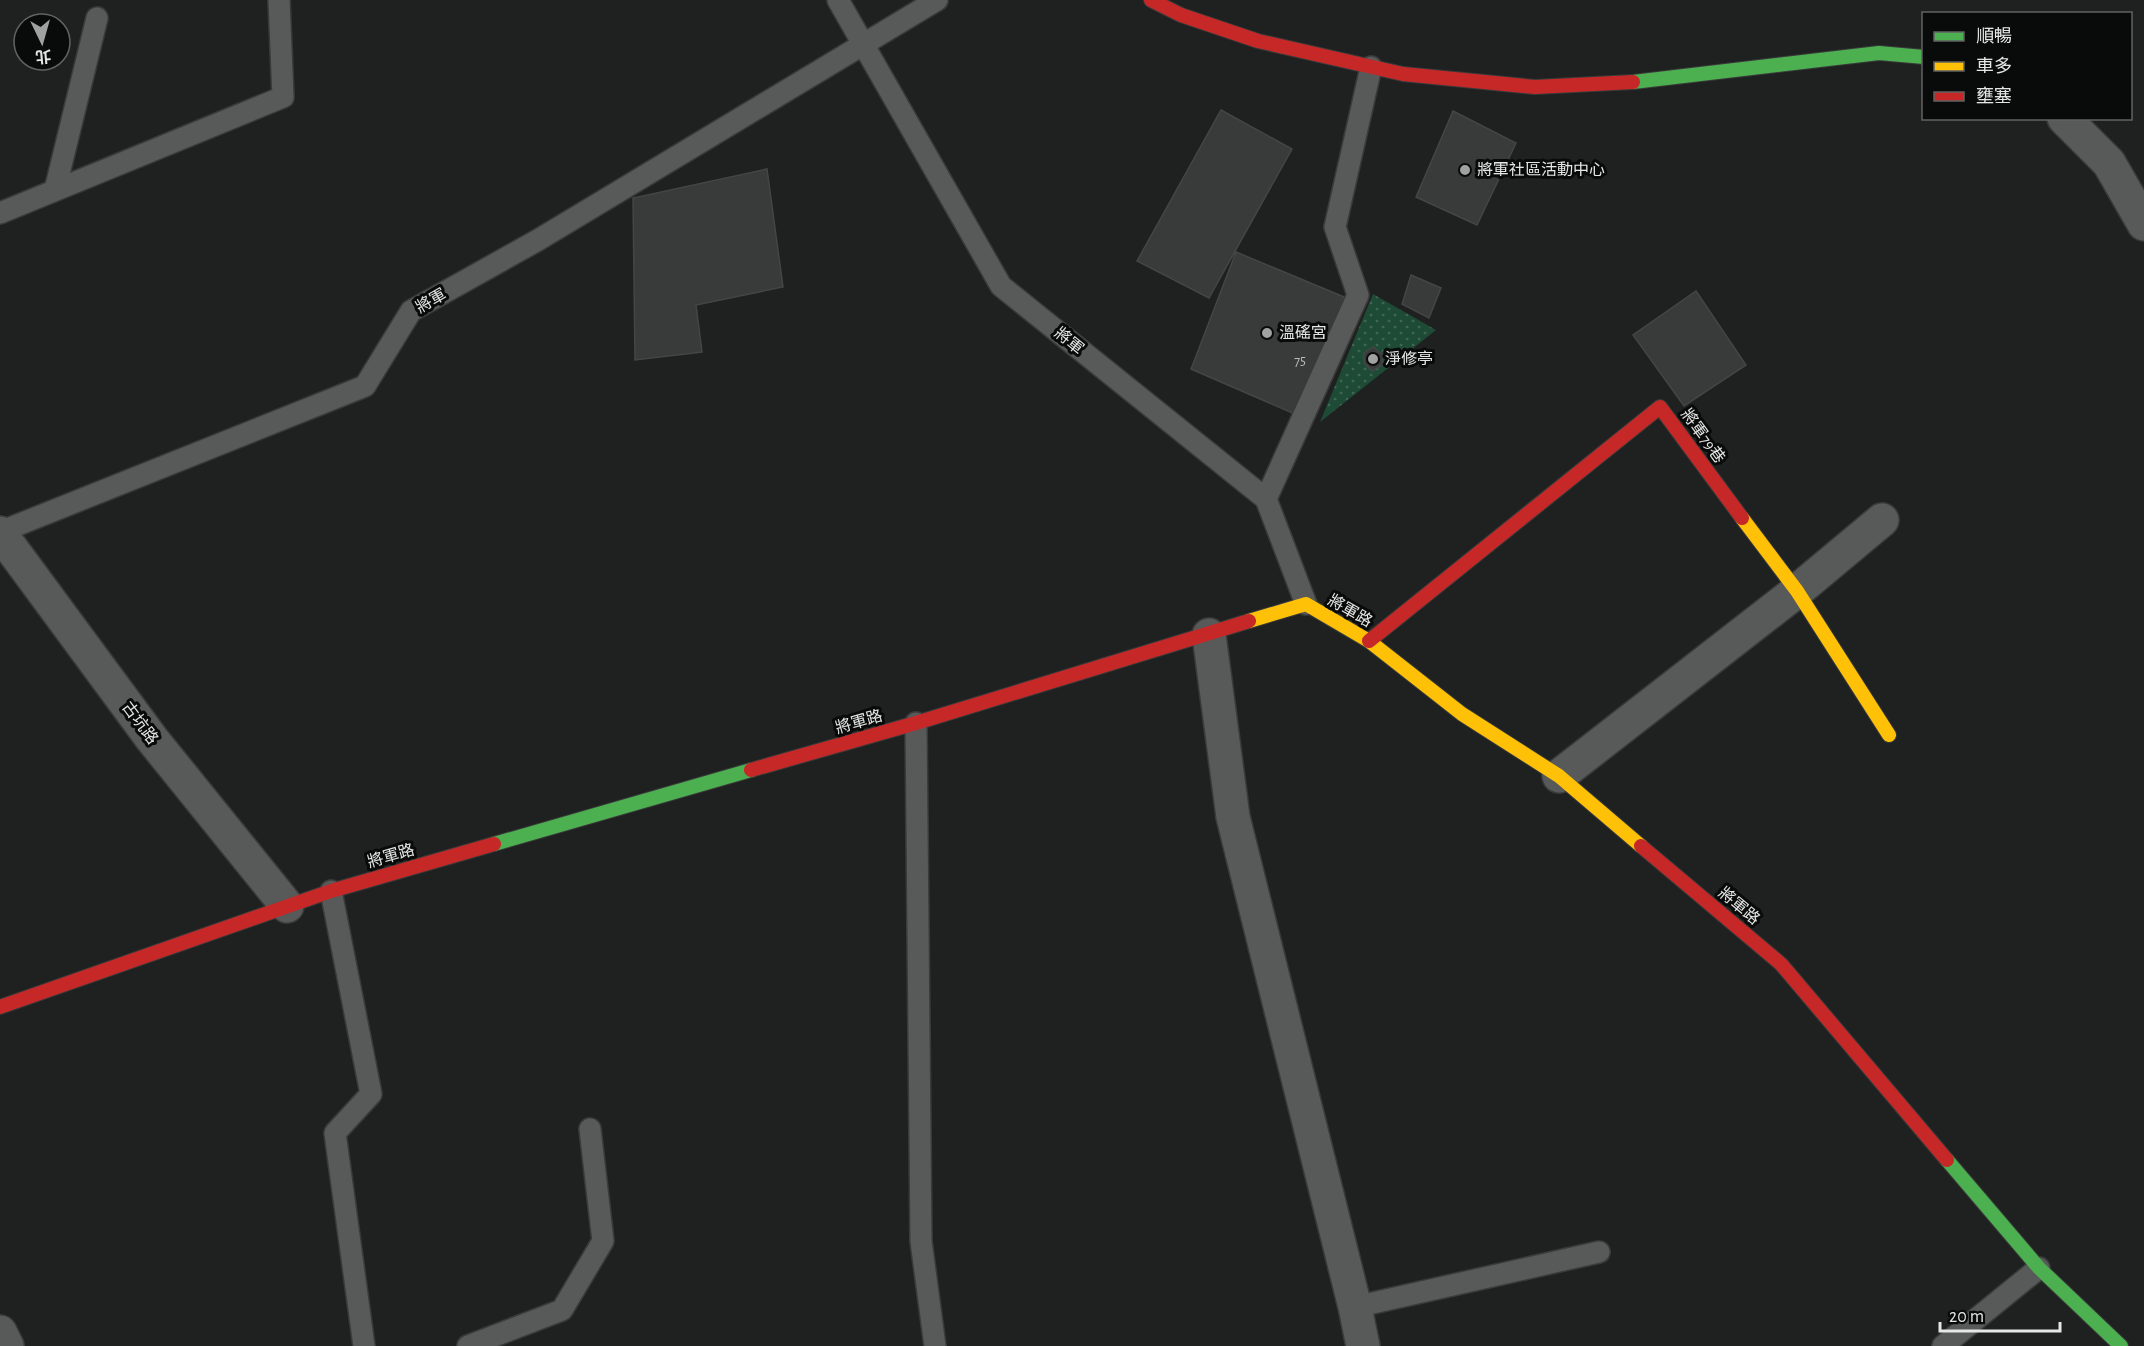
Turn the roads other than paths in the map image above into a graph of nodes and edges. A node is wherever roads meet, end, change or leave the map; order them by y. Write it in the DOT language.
graph roads {
  1 [pos="279,0"];
  2 [pos="838,0"];
  3 [pos="937,0"];
  4 [pos="1151,0"];
  5 [pos="97,18"];
  6 [pos="863,45"];
  7 [pos="1922,57"];
  8 [pos="1371,67"];
  9 [pos="2066,120"];
  10 [pos="55,190"];
  11 [pos="0,213"];
  12 [pos="2144,224"];
  13 [pos="1266,499"];
  14 [pos="1881,520"];
  15 [pos="0,533"];
  16 [pos="1797,591"];
  17 [pos="1306,604"];
  18 [pos="1209,635"];
  19 [pos="1369,641"];
  20 [pos="916,723"];
  21 [pos="1889,735"];
  22 [pos="1559,776"];
  23 [pos="331,891"];
  24 [pos="288,906"];
  25 [pos="0,1007"];
  26 [pos="590,1130"];
  27 [pos="1599,1252"];
  28 [pos="2039,1268"];
  29 [pos="1355,1307"];
  30 [pos="0,1332"];
  31 [pos="7,1346"];
  32 [pos="364,1346"];
  33 [pos="468,1346"];
  34 [pos="935,1346"];
  35 [pos="1363,1346"];
  36 [pos="1943,1346"];
  37 [pos="2121,1346"];
  1 -- 10 [label="lane"];
  2 -- 6 [label="lane, 將軍"];
  3 -- 6 [label="lane, 將軍"];
  4 -- 8 [label="main road"];
  5 -- 10 [label="lane"];
  6 -- 13 [label="lane, 將軍"];
  6 -- 15 [label="lane, 將軍"];
  7 -- 8 [label="main road"];
  8 -- 13 [label="lane"];
  9 -- 12 [label="street"];
  10 -- 11 [label="lane"];
  13 -- 17 [label="lane"];
  14 -- 16 [label="street"];
  15 -- 24 [label="street, 古坑路"];
  16 -- 19 [label="main road, 將軍79巷"];
  16 -- 21 [label="main road, 將軍79巷"];
  16 -- 22 [label="street"];
  17 -- 18 [label="main road, 將軍路"];
  17 -- 19 [label="main road, 將軍路"];
  18 -- 20 [label="main road, 將軍路"];
  18 -- 29 [label="street"];
  19 -- 22 [label="main road, 將軍路"];
  20 -- 23 [label="main road, 將軍路"];
  20 -- 34 [label="lane"];
  22 -- 28 [label="main road, 將軍路"];
  23 -- 24 [label="main road, 將軍路"];
  23 -- 32 [label="lane"];
  24 -- 25 [label="main road, 將軍路"];
  26 -- 33 [label="lane"];
  27 -- 29 [label="lane"];
  28 -- 36 [label="lane"];
  28 -- 37 [label="main road, 將軍路"];
  29 -- 35 [label="street"];
  30 -- 31 [label="street"];
}
